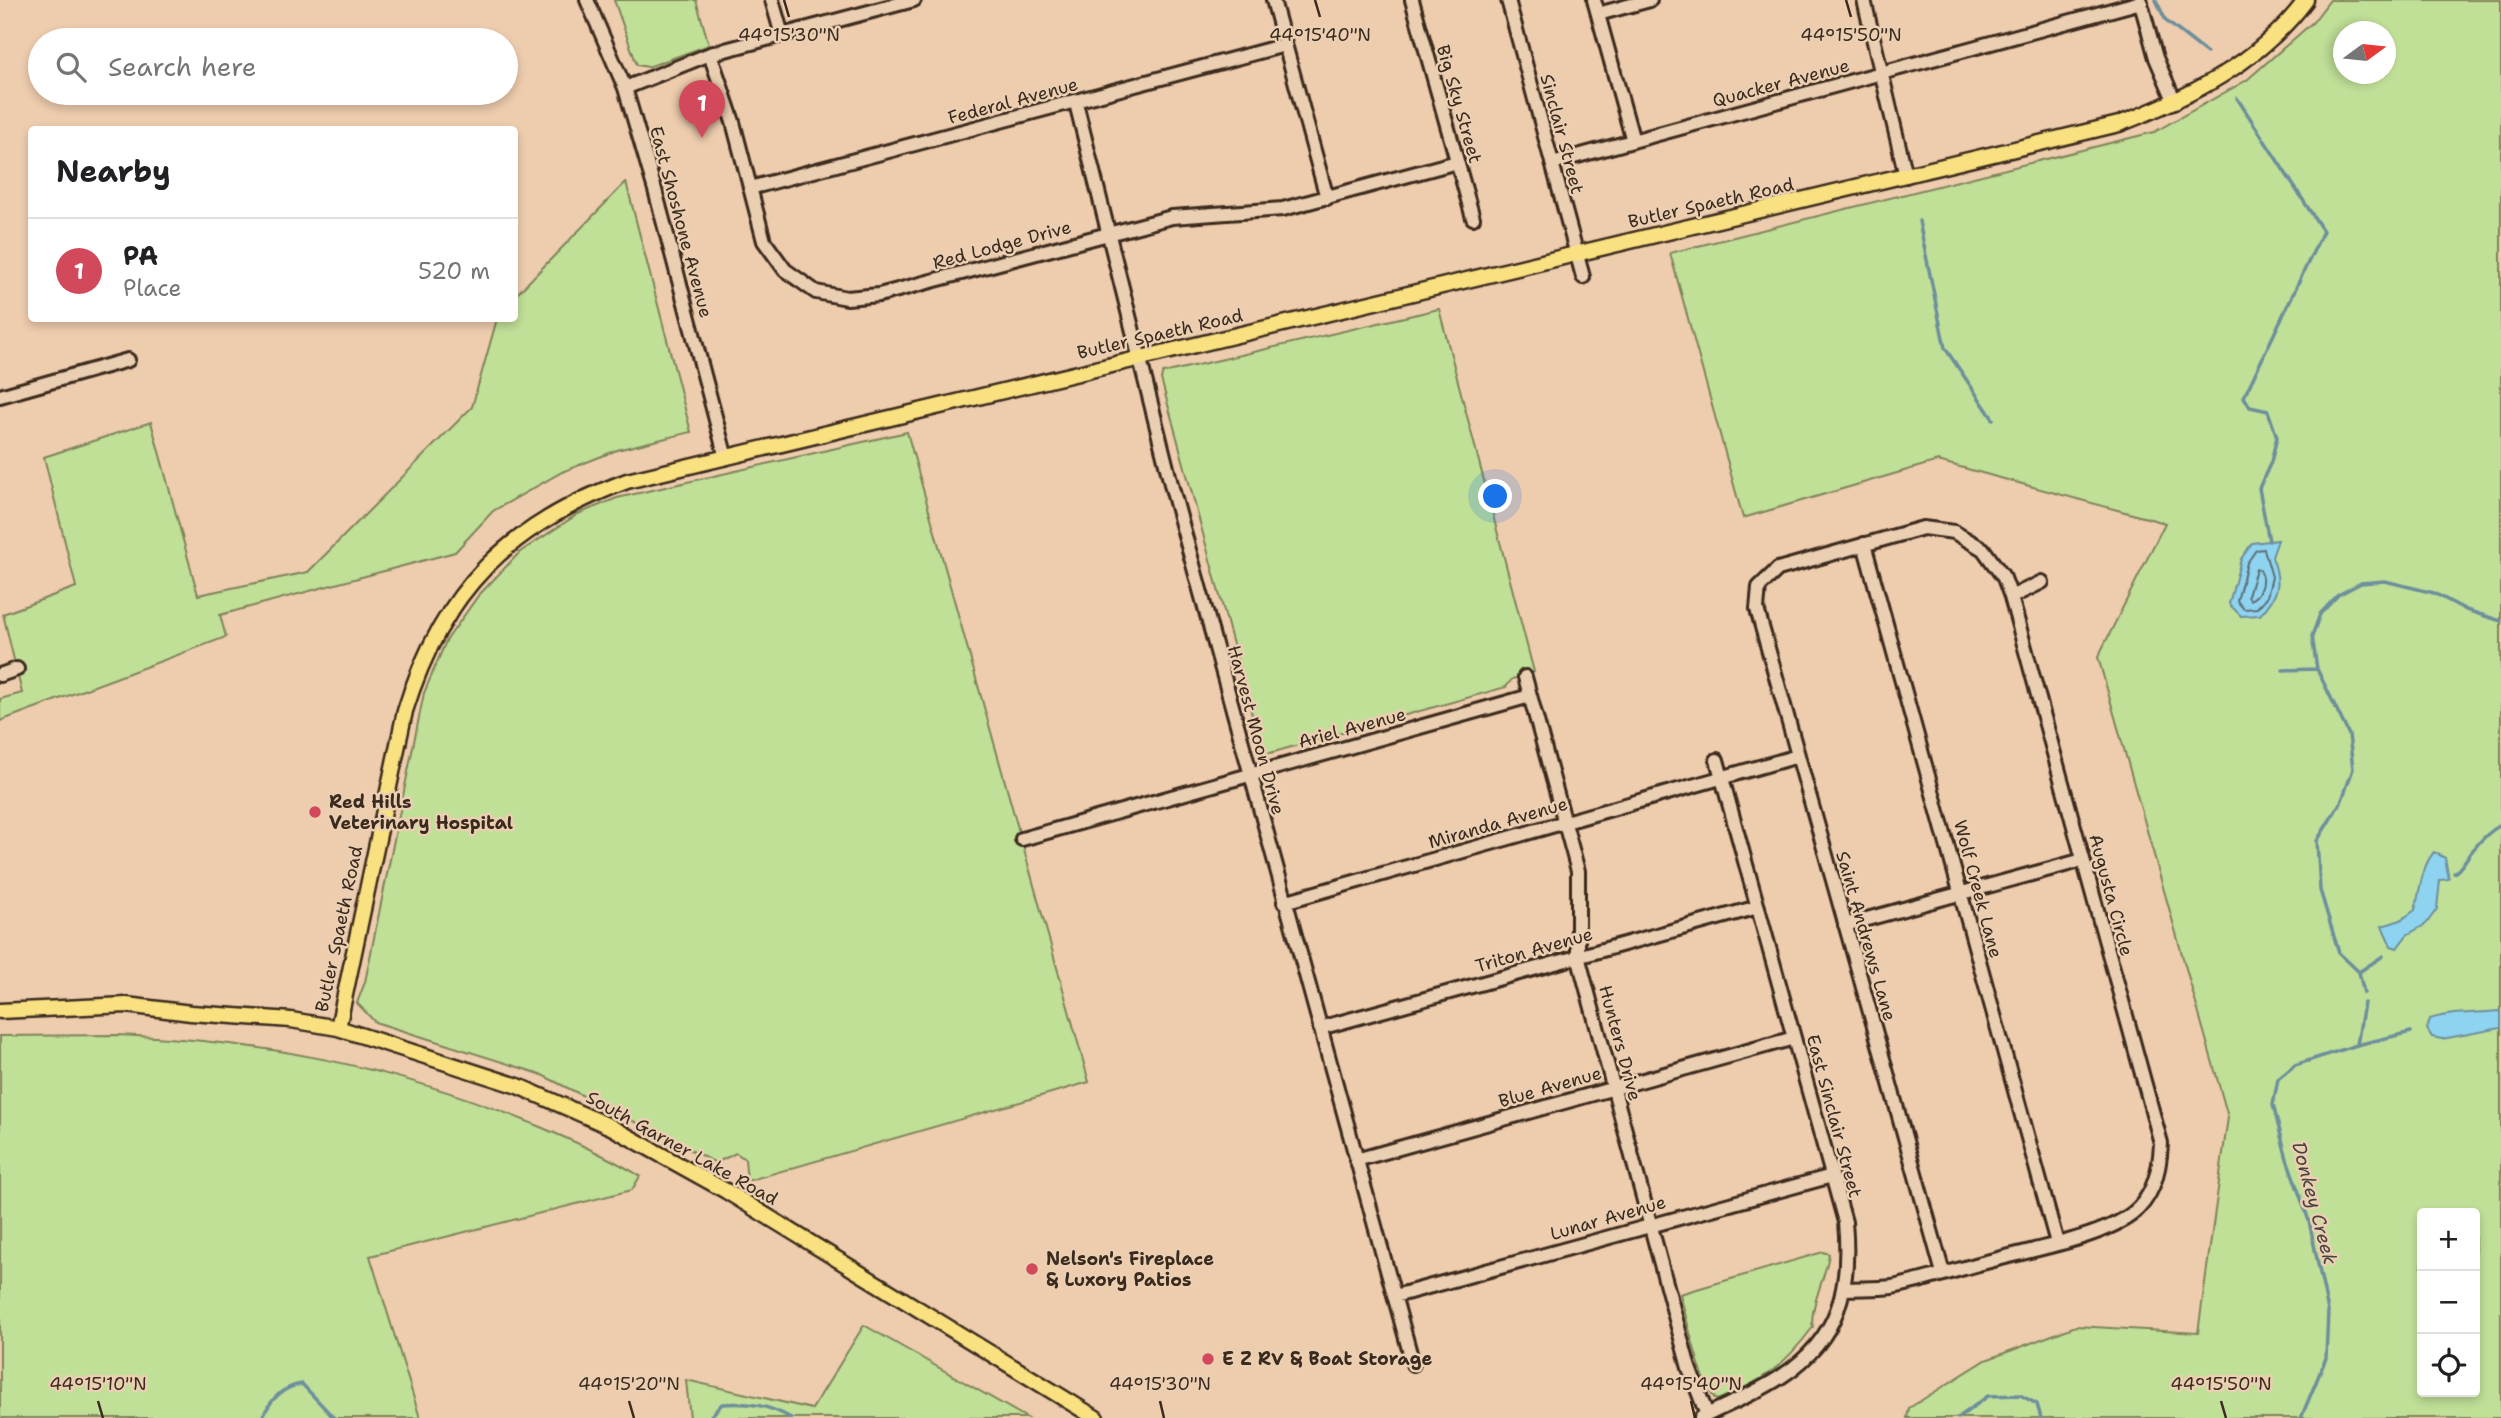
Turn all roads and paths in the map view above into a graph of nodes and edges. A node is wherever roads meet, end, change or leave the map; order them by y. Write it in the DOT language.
graph roads {
  1 [pos="587,0"];
  2 [pos="772,0"];
  3 [pos="914,0"];
  4 [pos="1273,0"];
  5 [pos="1412,0"];
  6 [pos="1508,0"];
  7 [pos="1594,0"];
  8 [pos="1650,0"];
  9 [pos="1864,0"];
  10 [pos="2306,0"];
  11 [pos="2141,1"];
  12 [pos="1598,14"];
  13 [pos="782,35"];
  14 [pos="1285,45"];
  15 [pos="710,54"];
  16 [pos="1882,73"];
  17 [pos="625,88"];
  18 [pos="2175,102"];
  19 [pos="1076,103"];
  20 [pos="1633,141"];
  21 [pos="1457,162"];
  22 [pos="1552,163"];
  23 [pos="1906,176"];
  24 [pos="750,188"];
  25 [pos="1327,198"];
  26 [pos="1473,218"];
  27 [pos="1110,234"];
  28 [pos="1577,255"];
  29 [pos="1583,277"];
  30 [pos="1140,358"];
  31 [pos="128,360"];
  32 [pos="0,396"];
  33 [pos="726,458"];
  34 [pos="1864,544"];
  35 [pos="2042,582"];
  36 [pos="2011,597"];
  37 [pos="1757,609"];
  38 [pos="17,669"];
  39 [pos="0,675"];
  40 [pos="1525,677"];
  41 [pos="1530,696"];
  42 [pos="1798,756"];
  43 [pos="1717,761"];
  44 [pos="1250,774"];
  45 [pos="1723,779"];
  46 [pos="1564,822"];
  47 [pos="1022,839"];
  48 [pos="2083,860"];
  49 [pos="1961,894"];
  50 [pos="1284,902"];
  51 [pos="1758,907"];
  52 [pos="1845,925"];
  53 [pos="1578,956"];
  54 [pos="0,1011"];
  55 [pos="338,1028"];
  56 [pos="1320,1028"];
  57 [pos="1794,1038"];
  58 [pos="1614,1087"];
  59 [pos="1356,1160"];
  60 [pos="1832,1176"];
  61 [pos="1651,1224"];
  62 [pos="2057,1243"];
  63 [pos="1943,1273"];
  64 [pos="1844,1289"];
  65 [pos="1395,1296"];
  66 [pos="1413,1364"];
  67 [pos="1704,1416"];
  68 [pos="1096,1418"];
  1 -- 17 [label="street, East Shoshone Avenue"];
  2 -- 13 [label="street"];
  3 -- 13 [label="street"];
  4 -- 14 [label="street"];
  5 -- 21 [label="street, Big Sky Street"];
  6 -- 22 [label="street, Sinclair Street"];
  7 -- 12 [label="street"];
  8 -- 12 [label="street"];
  9 -- 16 [label="street"];
  10 -- 18 [label="main road, Butler Spaeth Road"];
  11 -- 16 [label="street, Quacker Avenue"];
  11 -- 18 [label="street"];
  12 -- 20 [label="street"];
  13 -- 15 [label="street"];
  14 -- 19 [label="street, Federal Avenue"];
  14 -- 25 [label="street"];
  15 -- 17 [label="street"];
  15 -- 24 [label="street, Red Lodge Drive"];
  16 -- 20 [label="street, Quacker Avenue"];
  16 -- 23 [label="street"];
  17 -- 33 [label="street, East Shoshone Avenue"];
  18 -- 23 [label="main road, Butler Spaeth Road"];
  19 -- 24 [label="street, Federal Avenue"];
  19 -- 27 [label="street, Harvest Moon Drive"];
  20 -- 22 [label="street, Quacker Avenue"];
  21 -- 25 [label="street, Red Lodge Drive"];
  21 -- 26 [label="street, Big Sky Street"];
  22 -- 28 [label="street, Sinclair Street"];
  23 -- 28 [label="main road, Butler Spaeth Road"];
  24 -- 27 [label="street, Red Lodge Drive"];
  25 -- 27 [label="street, Red Lodge Drive"];
  27 -- 30 [label="street, Harvest Moon Drive"];
  28 -- 29 [label="street, Sinclair Street"];
  28 -- 30 [label="main road, Butler Spaeth Road"];
  30 -- 33 [label="main road, Butler Spaeth Road"];
  30 -- 44 [label="street, Harvest Moon Drive"];
  31 -- 32 [label="street"];
  33 -- 55 [label="main road, Butler Spaeth Road"];
  34 -- 36 [label="street, Augusta Circle"];
  34 -- 37 [label="street, Augusta Circle"];
  34 -- 49 [label="street, Wolf Creek Lane"];
  35 -- 36 [label="street"];
  36 -- 48 [label="street, Augusta Circle"];
  37 -- 42 [label="street, Saint Andrews Lane"];
  38 -- 39 [label="street"];
  40 -- 41 [label="street, Hunters Drive"];
  41 -- 44 [label="street, Ariel Avenue"];
  41 -- 46 [label="street, Hunters Drive"];
  42 -- 45 [label="street, Miranda Avenue"];
  42 -- 52 [label="street, Saint Andrews Lane"];
  43 -- 45 [label="street, East Sinclair Street"];
  44 -- 47 [label="street, Ariel Avenue"];
  44 -- 50 [label="street, Harvest Moon Drive"];
  45 -- 46 [label="street, Miranda Avenue"];
  45 -- 51 [label="street, East Sinclair Street"];
  46 -- 50 [label="street, Miranda Avenue"];
  46 -- 53 [label="street, Hunters Drive"];
  48 -- 49 [label="street"];
  48 -- 62 [label="street, Augusta Circle"];
  49 -- 52 [label="street"];
  49 -- 62 [label="street, Wolf Creek Lane"];
  50 -- 56 [label="street, Harvest Moon Drive"];
  51 -- 53 [label="street, Triton Avenue"];
  51 -- 57 [label="street, East Sinclair Street"];
  52 -- 63 [label="street, Saint Andrews Lane"];
  53 -- 56 [label="street, Triton Avenue"];
  53 -- 58 [label="street, Hunters Drive"];
  54 -- 55 [label="main road, South Garner Lake Road"];
  55 -- 68 [label="main road, South Garner Lake Road"];
  56 -- 59 [label="street, Harvest Moon Drive"];
  57 -- 58 [label="street, Blue Avenue"];
  57 -- 60 [label="street, East Sinclair Street"];
  58 -- 59 [label="street, Blue Avenue"];
  58 -- 61 [label="street, Hunters Drive"];
  59 -- 65 [label="street, Harvest Moon Drive"];
  60 -- 61 [label="street, Lunar Avenue"];
  60 -- 64 [label="street, East Sinclair Street"];
  61 -- 65 [label="street, Lunar Avenue"];
  61 -- 67 [label="street, Hunters Drive"];
  62 -- 63 [label="street, Augusta Circle"];
  63 -- 64 [label="street, Augusta Circle"];
  64 -- 67 [label="street, East Sinclair Street"];
  65 -- 66 [label="street, Harvest Moon Drive"];
}
